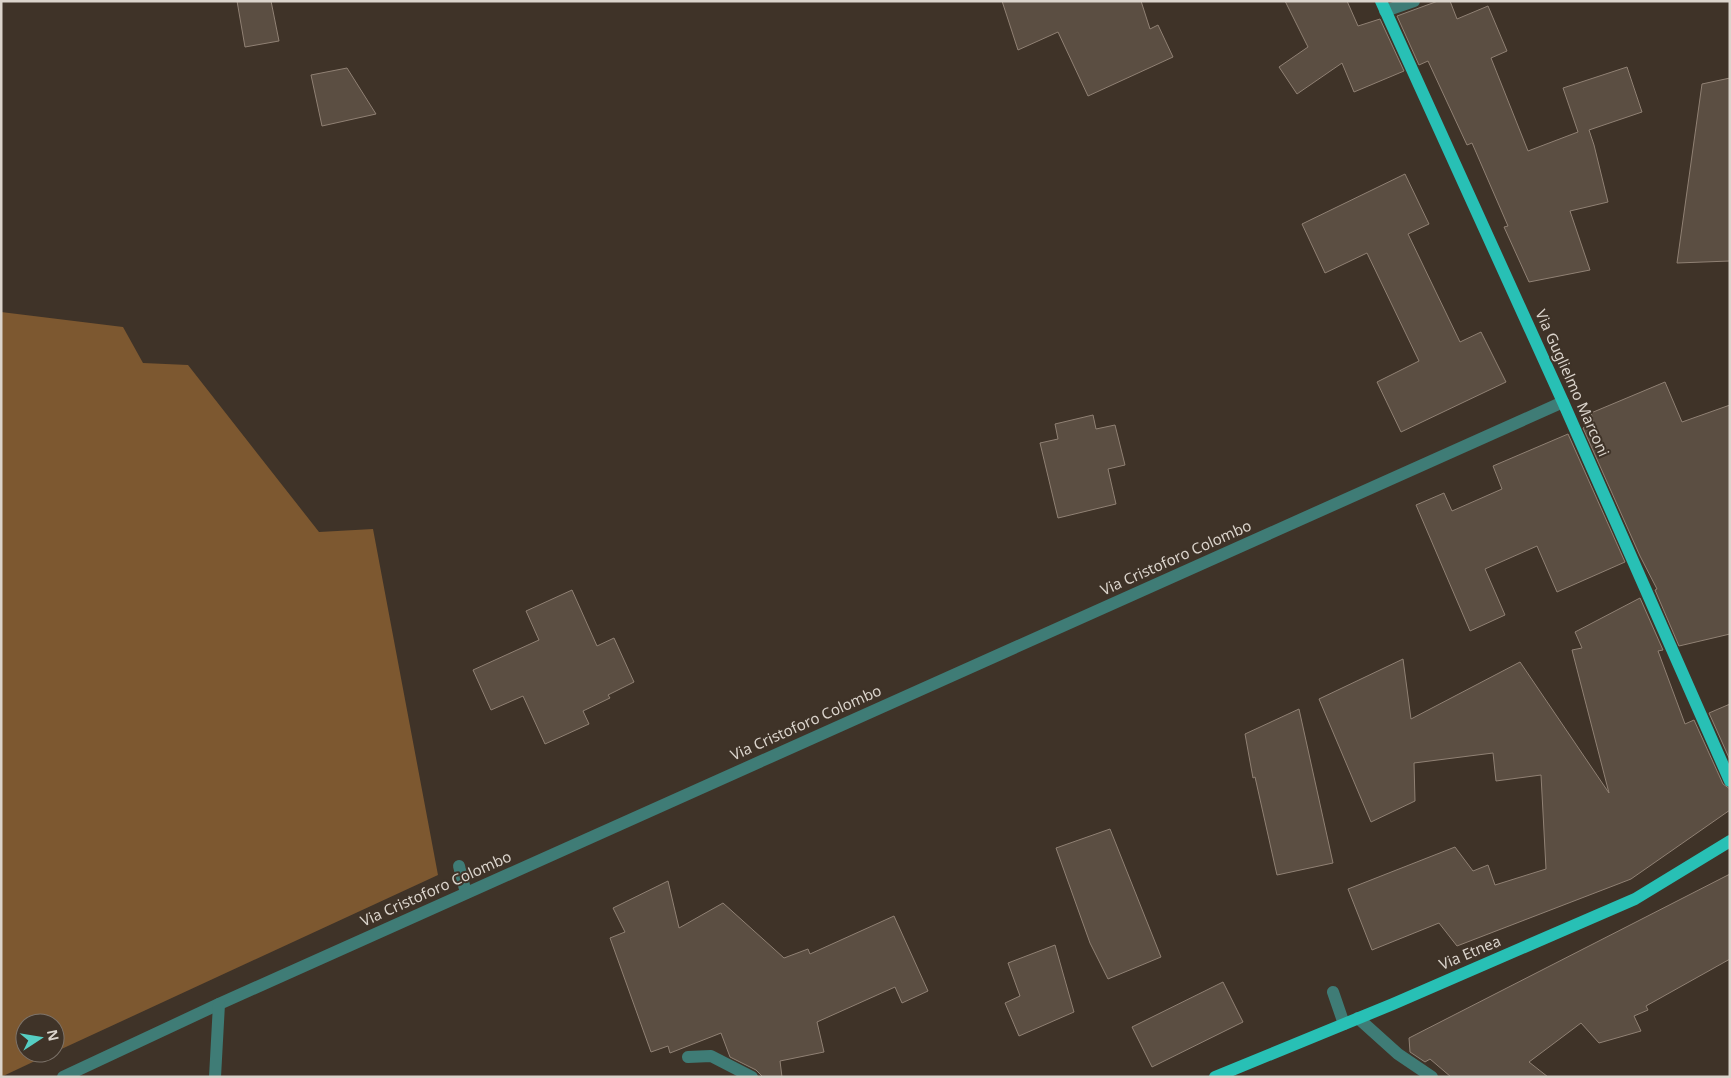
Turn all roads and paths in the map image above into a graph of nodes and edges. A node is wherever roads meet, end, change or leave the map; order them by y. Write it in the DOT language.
graph roads {
  1 [pos="1414,1"];
  2 [pos="1383,6"];
  3 [pos="1563,402"];
  4 [pos="1730,781"];
  5 [pos="1730,841"];
  6 [pos="459,866"];
  7 [pos="466,893"];
  8 [pos="1333,992"];
  9 [pos="220,1004"];
  10 [pos="1358,1018"];
  11 [pos="1344,1024"];
  12 [pos="688,1057"];
  13 [pos="63,1077"];
  14 [pos="215,1077"];
  15 [pos="752,1077"];
  16 [pos="1215,1077"];
  17 [pos="1432,1077"];
  1 -- 2 [label="street"];
  2 -- 3 [label="main road, Via Guglielmo Marconi"];
  3 -- 4 [label="main road, Via Guglielmo Marconi"];
  3 -- 7 [label="street, Via Cristoforo Colombo"];
  5 -- 10 [label="main road, Via Etnea"];
  6 -- 7 [label="street"];
  7 -- 9 [label="street, Via Cristoforo Colombo"];
  8 -- 11 [label="street"];
  9 -- 13 [label="street, Via Cristoforo Colombo"];
  9 -- 14 [label="street"];
  10 -- 11 [label="main road, Via Etnea"];
  10 -- 17 [label="street"];
  11 -- 16 [label="main road, Via Etnea"];
  12 -- 15 [label="street"];
}
